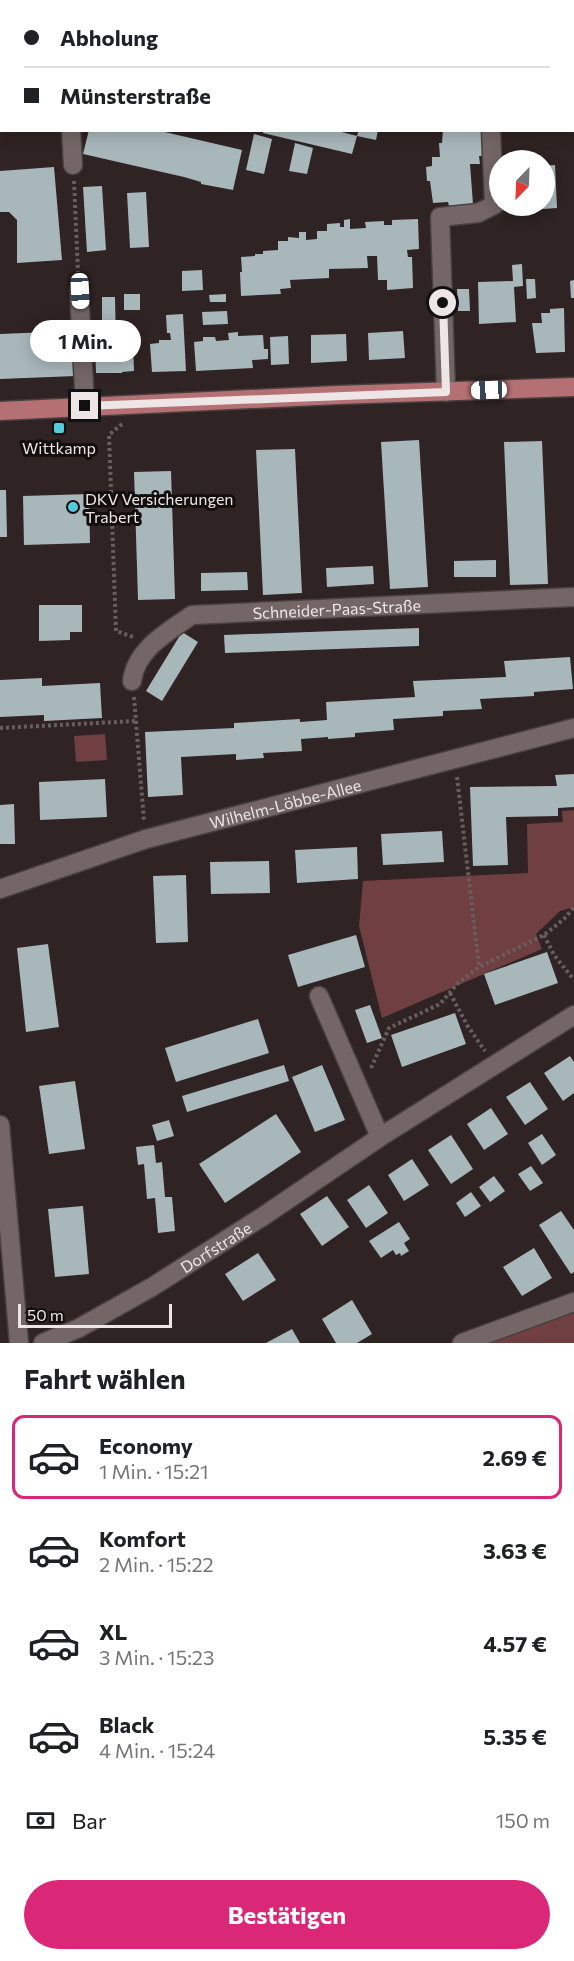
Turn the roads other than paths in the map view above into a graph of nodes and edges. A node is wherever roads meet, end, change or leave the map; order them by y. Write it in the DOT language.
graph roads {
  1 [pos="71,132"];
  2 [pos="491,132"];
  3 [pos="73,165"];
  4 [pos="80,291"];
  5 [pos="574,387"];
  6 [pos="446,392"];
  7 [pos="85,406"];
  8 [pos="0,411"];
  9 [pos="574,597"];
  10 [pos="132,681"];
  11 [pos="574,728"];
  12 [pos="0,889"];
  13 [pos="319,996"];
  14 [pos="574,1015"];
  15 [pos="0,1125"];
  16 [pos="380,1137"];
  17 [pos="574,1302"];
  18 [pos="19,1343"];
  19 [pos="43,1343"];
  20 [pos="462,1343"];
  1 -- 3 [label="street"];
  2 -- 6 [label="street"];
  4 -- 7 [label="street"];
  5 -- 6 [label="main road"];
  6 -- 7 [label="main road"];
  7 -- 8 [label="main road"];
  9 -- 10 [label="street, Schneider-Paas-Straße"];
  11 -- 12 [label="street, Wilhelm-Löbbe-Allee"];
  13 -- 16 [label="street"];
  14 -- 16 [label="street, Dorfstraße"];
  15 -- 18 [label="street"];
  16 -- 19 [label="street, Dorfstraße"];
  17 -- 20 [label="street"];
}
